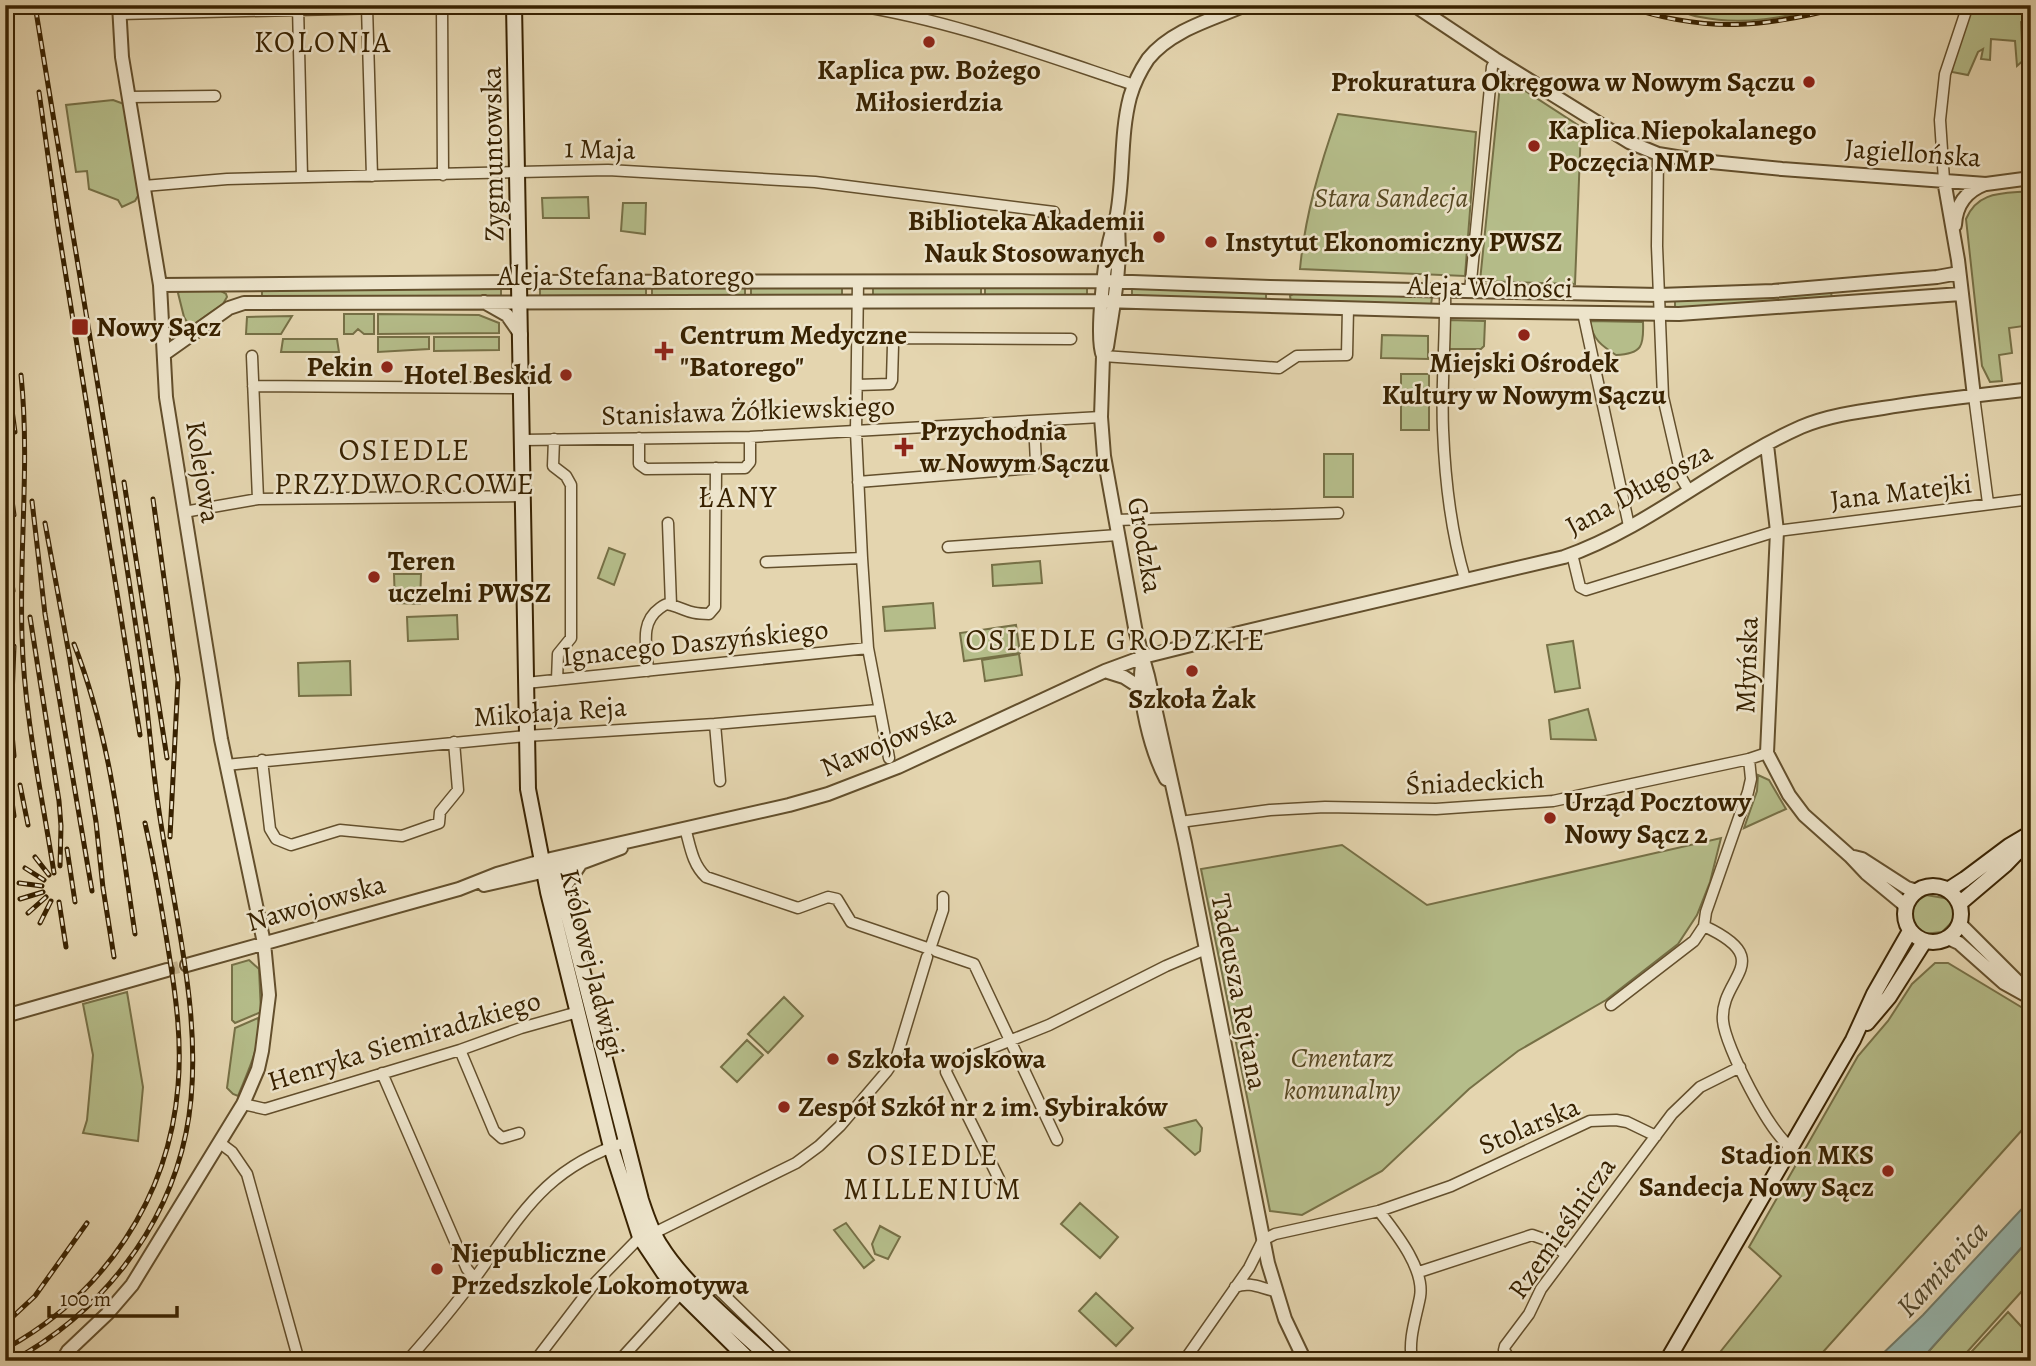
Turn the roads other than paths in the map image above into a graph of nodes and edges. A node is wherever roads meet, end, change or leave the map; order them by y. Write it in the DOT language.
graph roads {
  1 [pos="513,5"];
  2 [pos="853,5"];
  3 [pos="1245,5"];
  4 [pos="1414,5"];
  5 [pos="1968,5"];
  6 [pos="442,6"];
  7 [pos="298,7"];
  8 [pos="367,7"];
  9 [pos="119,10"];
  10 [pos="1496,60"];
  11 [pos="1134,85"];
  12 [pos="215,96"];
  13 [pos="129,97"];
  14 [pos="1658,154"];
  15 [pos="517,172"];
  16 [pos="443,175"];
  17 [pos="372,176"];
  18 [pos="302,177"];
  19 [pos="2031,178"];
  20 [pos="1944,180"];
  21 [pos="1986,184"];
  22 [pos="144,186"];
  23 [pos="1054,212"];
  24 [pos="1955,238"];
  25 [pos="1959,273"];
  26 [pos="858,281"];
  27 [pos="1110,281"];
  28 [pos="520,282"];
  29 [pos="1874,282"];
  30 [pos="160,285"];
  31 [pos="1445,290"];
  32 [pos="1470,291"];
  33 [pos="1961,294"];
  34 [pos="1659,295"];
  35 [pos="480,301"];
  36 [pos="521,301"];
  37 [pos="858,301"];
  38 [pos="1108,301"];
  39 [pos="1875,301"];
  40 [pos="1348,308"];
  41 [pos="1445,311"];
  42 [pos="1583,313"];
  43 [pos="1659,314"];
  44 [pos="521,335"];
  45 [pos="1071,339"];
  46 [pos="164,354"];
  47 [pos="252,356"];
  48 [pos="1103,356"];
  49 [pos="857,385"];
  50 [pos="253,386"];
  51 [pos="522,388"];
  52 [pos="2031,389"];
  53 [pos="1974,396"];
  54 [pos="1101,417"];
  55 [pos="1034,422"];
  56 [pos="856,432"];
  57 [pos="750,437"];
  58 [pos="639,438"];
  59 [pos="554,439"];
  60 [pos="522,440"];
  61 [pos="1767,445"];
  62 [pos="716,468"];
  63 [pos="858,482"];
  64 [pos="1689,491"];
  65 [pos="522,496"];
  66 [pos="258,499"];
  67 [pos="2031,499"];
  68 [pos="1988,503"];
  69 [pos="184,512"];
  70 [pos="1338,513"];
  71 [pos="1116,520"];
  72 [pos="668,523"];
  73 [pos="1629,526"];
  74 [pos="1777,531"];
  75 [pos="1118,535"];
  76 [pos="948,547"];
  77 [pos="1572,554"];
  78 [pos="862,558"];
  79 [pos="766,562"];
  80 [pos="1465,579"];
  81 [pos="671,605"];
  82 [pos="868,648"];
  83 [pos="1143,657"];
  84 [pos="648,671"];
  85 [pos="1105,671"];
  86 [pos="557,680"];
  87 [pos="526,683"];
  88 [pos="1141,688"];
  89 [pos="878,710"];
  90 [pos="715,724"];
  91 [pos="526,736"];
  92 [pos="454,743"];
  93 [pos="1767,753"];
  94 [pos="889,758"];
  95 [pos="1749,759"];
  96 [pos="262,761"];
  97 [pos="226,765"];
  98 [pos="720,780"];
  99 [pos="1174,795"];
  100 [pos="1180,822"];
  101 [pos="685,828"];
  102 [pos="2031,833"];
  103 [pos="2031,838"];
  104 [pos="641,840"];
  105 [pos="1850,856"];
  106 [pos="581,863"];
  107 [pos="546,868"];
  108 [pos="521,877"];
  109 [pos="459,889"];
  110 [pos="1948,890"];
  111 [pos="1917,891"];
  112 [pos="555,892"];
  113 [pos="943,897"];
  114 [pos="1959,904"];
  115 [pos="1906,906"];
  116 [pos="1959,924"];
  117 [pos="1704,926"];
  118 [pos="1910,931"];
  119 [pos="1948,938"];
  120 [pos="1924,942"];
  121 [pos="264,943"];
  122 [pos="1206,949"];
  123 [pos="187,965"];
  124 [pos="167,970"];
  125 [pos="589,991"];
  126 [pos="2031,997"];
  127 [pos="1611,1006"];
  128 [pos="578,1012"];
  129 [pos="5,1016"];
  130 [pos="599,1034"];
  131 [pos="1853,1040"];
  132 [pos="1011,1041"];
  133 [pos="460,1050"];
  134 [pos="1740,1067"];
  135 [pos="382,1073"];
  136 [pos="243,1104"];
  137 [pos="519,1133"];
  138 [pos="1656,1136"];
  139 [pos="1057,1140"];
  140 [pos="626,1142"];
  141 [pos="220,1143"];
  142 [pos="611,1147"];
  143 [pos="1791,1147"];
  144 [pos="999,1179"];
  145 [pos="1379,1211"];
  146 [pos="647,1235"];
  147 [pos="1263,1240"];
  148 [pos="1566,1255"];
  149 [pos="1419,1272"];
  150 [pos="475,1279"];
  151 [pos="1235,1287"];
  152 [pos="1275,1291"];
  153 [pos="681,1293"];
  154 [pos="705,1296"];
  155 [pos="700,1312"];
  156 [pos="62,1361"];
  157 [pos="299,1361"];
  158 [pos="407,1361"];
  159 [pos="536,1361"];
  160 [pos="619,1361"];
  161 [pos="750,1361"];
  162 [pos="773,1361"];
  163 [pos="792,1361"];
  164 [pos="1184,1361"];
  165 [pos="1305,1361"];
  166 [pos="1412,1361"];
  167 [pos="1511,1361"];
  168 [pos="1667,1361"];
  1 -- 6 [label="street"];
  1 -- 15 [label="main road, Zygmuntowska"];
  2 -- 11 [label="street"];
  3 -- 11 [label="street, Grodzka"];
  4 -- 10 [label="street, Jagiellońska"];
  5 -- 20 [label="street"];
  6 -- 8 [label="street"];
  6 -- 16 [label="street"];
  7 -- 8 [label="street"];
  7 -- 9 [label="street"];
  7 -- 18 [label="street"];
  8 -- 17 [label="street"];
  9 -- 13 [label="street, Kolejowa"];
  10 -- 14 [label="street, Jagiellońska"];
  10 -- 32 [label="street"];
  11 -- 27 [label="street, Grodzka"];
  12 -- 13 [label="street"];
  13 -- 22 [label="street, Kolejowa"];
  14 -- 20 [label="street, Jagiellońska"];
  14 -- 34 [label="street"];
  15 -- 16 [label="street, 1 Maja"];
  15 -- 23 [label="street, 1 Maja"];
  15 -- 28 [label="main road, Zygmuntowska"];
  16 -- 17 [label="street, 1 Maja"];
  17 -- 18 [label="street, 1 Maja"];
  18 -- 22 [label="street, 1 Maja"];
  19 -- 21 [label="street, Jagiellońska"];
  20 -- 21 [label="street, Jagiellońska"];
  20 -- 24 [label="street"];
  21 -- 24 [label="street"];
  22 -- 30 [label="street, Kolejowa"];
  24 -- 25 [label="street"];
  25 -- 29 [label="street, Aleja Wolności"];
  25 -- 33 [label="street"];
  26 -- 27 [label="street, Aleja Stefana Batorego"];
  26 -- 28 [label="street, Aleja Stefana Batorego"];
  26 -- 37 [label="street"];
  27 -- 31 [label="street, Aleja Wolności"];
  27 -- 38 [label="street, Grodzka"];
  28 -- 30 [label="street, Aleja Stefana Batorego"];
  28 -- 36 [label="main road, Zygmuntowska"];
  29 -- 34 [label="street, Aleja Wolności"];
  29 -- 39 [label="street"];
  30 -- 46 [label="street, Kolejowa"];
  31 -- 32 [label="street, Aleja Wolności"];
  31 -- 41 [label="street"];
  32 -- 34 [label="street, Aleja Wolności"];
  33 -- 39 [label="street, Aleja Wolności"];
  33 -- 53 [label="street"];
  34 -- 43 [label="street"];
  35 -- 36 [label="street, Aleja Stefana Batorego"];
  35 -- 44 [label="street"];
  35 -- 46 [label="street, Aleja Stefana Batorego"];
  36 -- 37 [label="street, Aleja Stefana Batorego"];
  36 -- 44 [label="main road, Zygmuntowska"];
  37 -- 38 [label="street, Aleja Stefana Batorego"];
  37 -- 49 [label="street"];
  38 -- 40 [label="street, Aleja Wolności"];
  38 -- 48 [label="street, Grodzka"];
  39 -- 43 [label="street, Aleja Wolności"];
  40 -- 41 [label="street, Aleja Wolności"];
  40 -- 48 [label="street"];
  41 -- 42 [label="street, Aleja Wolności"];
  41 -- 80 [label="street"];
  42 -- 43 [label="street, Aleja Wolności"];
  42 -- 73 [label="street"];
  43 -- 64 [label="street"];
  44 -- 51 [label="main road, Zygmuntowska"];
  45 -- 49 [label="street"];
  46 -- 69 [label="street, Kolejowa"];
  47 -- 50 [label="street"];
  48 -- 54 [label="street, Grodzka"];
  49 -- 56 [label="street"];
  50 -- 51 [label="street"];
  50 -- 66 [label="street"];
  51 -- 60 [label="main road, Zygmuntowska"];
  52 -- 53 [label="street, Jana Długosza"];
  53 -- 61 [label="street, Jana Długosza"];
  53 -- 68 [label="street"];
  54 -- 55 [label="street, Stanisława Żółkiewskiego"];
  54 -- 71 [label="street, Grodzka"];
  55 -- 56 [label="street, Stanisława Żółkiewskiego"];
  55 -- 63 [label="street"];
  56 -- 57 [label="street, Stanisława Żółkiewskiego"];
  56 -- 63 [label="street"];
  57 -- 58 [label="street, Stanisława Żółkiewskiego"];
  57 -- 62 [label="street"];
  58 -- 59 [label="street, Stanisława Żółkiewskiego"];
  58 -- 62 [label="street"];
  59 -- 60 [label="street, Stanisława Żółkiewskiego"];
  59 -- 86 [label="street"];
  60 -- 65 [label="main road, Zygmuntowska"];
  61 -- 64 [label="street, Jana Długosza"];
  61 -- 74 [label="street, Młyńska"];
  62 -- 81 [label="street"];
  63 -- 78 [label="street"];
  64 -- 73 [label="street, Jana Długosza"];
  65 -- 66 [label="street"];
  65 -- 87 [label="main road, Królowej Jadwigi"];
  66 -- 69 [label="street"];
  67 -- 68 [label="street, Jana Matejki"];
  68 -- 74 [label="street, Jana Matejki"];
  69 -- 97 [label="street, Kolejowa"];
  70 -- 71 [label="street"];
  71 -- 75 [label="street, Grodzka"];
  72 -- 81 [label="street"];
  73 -- 77 [label="street, Jana Długosza"];
  74 -- 77 [label="street, Jana Matejki"];
  74 -- 93 [label="street, Młyńska"];
  75 -- 76 [label="street"];
  75 -- 83 [label="street, Grodzka"];
  77 -- 80 [label="street, Jana Długosza"];
  78 -- 79 [label="street"];
  78 -- 82 [label="street"];
  80 -- 83 [label="street, Jana Długosza"];
  81 -- 84 [label="street"];
  82 -- 84 [label="street, Ignacego Daszyńskiego"];
  82 -- 89 [label="street"];
  83 -- 85 [label="street, Nawojowska"];
  83 -- 88 [label="street, Tadeusza Rejtana"];
  83 -- 99 [label="street, Tadeusza Rejtana"];
  84 -- 86 [label="street, Ignacego Daszyńskiego"];
  85 -- 88 [label="street"];
  85 -- 101 [label="street, Nawojowska"];
  86 -- 87 [label="street, Ignacego Daszyńskiego"];
  87 -- 91 [label="main road, Królowej Jadwigi"];
  88 -- 99 [label="street, Tadeusza Rejtana"];
  89 -- 90 [label="street, Mikołaja Reja"];
  89 -- 94 [label="street"];
  90 -- 91 [label="street, Mikołaja Reja"];
  90 -- 98 [label="street"];
  91 -- 92 [label="street, Mikołaja Reja"];
  91 -- 107 [label="main road, Królowej Jadwigi"];
  92 -- 96 [label="street, Mikołaja Reja"];
  92 -- 96 [label="street"];
  93 -- 95 [label="street, Śniadeckich"];
  93 -- 105 [label="street, Młyńska"];
  95 -- 100 [label="street, Śniadeckich"];
  95 -- 117 [label="street"];
  96 -- 97 [label="street, Mikołaja Reja"];
  97 -- 121 [label="street, Kolejowa"];
  99 -- 100 [label="street, Tadeusza Rejtana"];
  100 -- 122 [label="street, Tadeusza Rejtana"];
  101 -- 104 [label="street, Nawojowska"];
  101 -- 113 [label="street"];
  102 -- 110 [label="main road"];
  103 -- 114 [label="main road"];
  104 -- 106 [label="street, Nawojowska"];
  104 -- 107 [label="street, Nawojowska"];
  105 -- 111 [label="street, Młyńska"];
  105 -- 115 [label="street, Młyńska"];
  106 -- 107 [label="street, Nawojowska"];
  106 -- 112 [label="street"];
  107 -- 108 [label="street, Nawojowska"];
  107 -- 109 [label="street, Nawojowska"];
  107 -- 112 [label="main road, Królowej Jadwigi"];
  108 -- 109 [label="street, Nawojowska"];
  108 -- 112 [label="street"];
  109 -- 121 [label="street, Nawojowska"];
  110 -- 111 [label="main road"];
  110 -- 114 [label="main road"];
  111 -- 115 [label="main road"];
  112 -- 125 [label="main road, Królowej Jadwigi"];
  112 -- 128 [label="main road, Królowej Jadwigi"];
  114 -- 116 [label="main road"];
  115 -- 118 [label="main road"];
  116 -- 119 [label="main road"];
  116 -- 126 [label="street"];
  117 -- 127 [label="street"];
  117 -- 134 [label="street"];
  118 -- 120 [label="main road"];
  118 -- 131 [label="main road"];
  119 -- 120 [label="main road"];
  119 -- 126 [label="street"];
  120 -- 131 [label="main road"];
  121 -- 123 [label="street, Nawojowska"];
  121 -- 136 [label="street, Kolejowa"];
  122 -- 132 [label="street"];
  122 -- 147 [label="street, Tadeusza Rejtana"];
  124 -- 129 [label="street"];
  125 -- 128 [label="street"];
  125 -- 130 [label="main road, Królowej Jadwigi"];
  128 -- 130 [label="street"];
  128 -- 133 [label="street, Henryka Siemiradzkiego"];
  128 -- 142 [label="main road, Królowej Jadwigi"];
  130 -- 140 [label="main road, Królowej Jadwigi"];
  131 -- 143 [label="main road"];
  132 -- 139 [label="street"];
  132 -- 144 [label="street"];
  132 -- 146 [label="street"];
  133 -- 135 [label="street, Henryka Siemiradzkiego"];
  133 -- 137 [label="street"];
  134 -- 138 [label="street"];
  134 -- 143 [label="street"];
  135 -- 136 [label="street, Henryka Siemiradzkiego"];
  135 -- 150 [label="street"];
  136 -- 141 [label="street, Kolejowa"];
  138 -- 145 [label="street, Stolarska"];
  138 -- 148 [label="street, Rzemieślnicza"];
  140 -- 142 [label="street"];
  140 -- 146 [label="main road, Królowej Jadwigi"];
  141 -- 156 [label="street, Kolejowa"];
  141 -- 157 [label="street"];
  142 -- 146 [label="main road, Królowej Jadwigi"];
  142 -- 150 [label="street"];
  143 -- 168 [label="main road"];
  145 -- 147 [label="street, Stolarska"];
  145 -- 149 [label="street"];
  146 -- 153 [label="main road, Królowej Jadwigi"];
  146 -- 154 [label="main road, Królowej Jadwigi"];
  146 -- 159 [label="street"];
  147 -- 151 [label="street"];
  147 -- 152 [label="street, Tadeusza Rejtana"];
  148 -- 149 [label="street"];
  148 -- 167 [label="street, Rzemieślnicza"];
  149 -- 166 [label="street"];
  150 -- 158 [label="street"];
  151 -- 152 [label="street"];
  151 -- 164 [label="street"];
  152 -- 165 [label="street, Tadeusza Rejtana"];
  153 -- 154 [label="street"];
  153 -- 155 [label="main road, Królowej Jadwigi"];
  153 -- 160 [label="street"];
  154 -- 155 [label="street"];
  154 -- 162 [label="main road, Królowej Jadwigi"];
  154 -- 163 [label="street"];
  155 -- 161 [label="main road, Królowej Jadwigi"];
}
